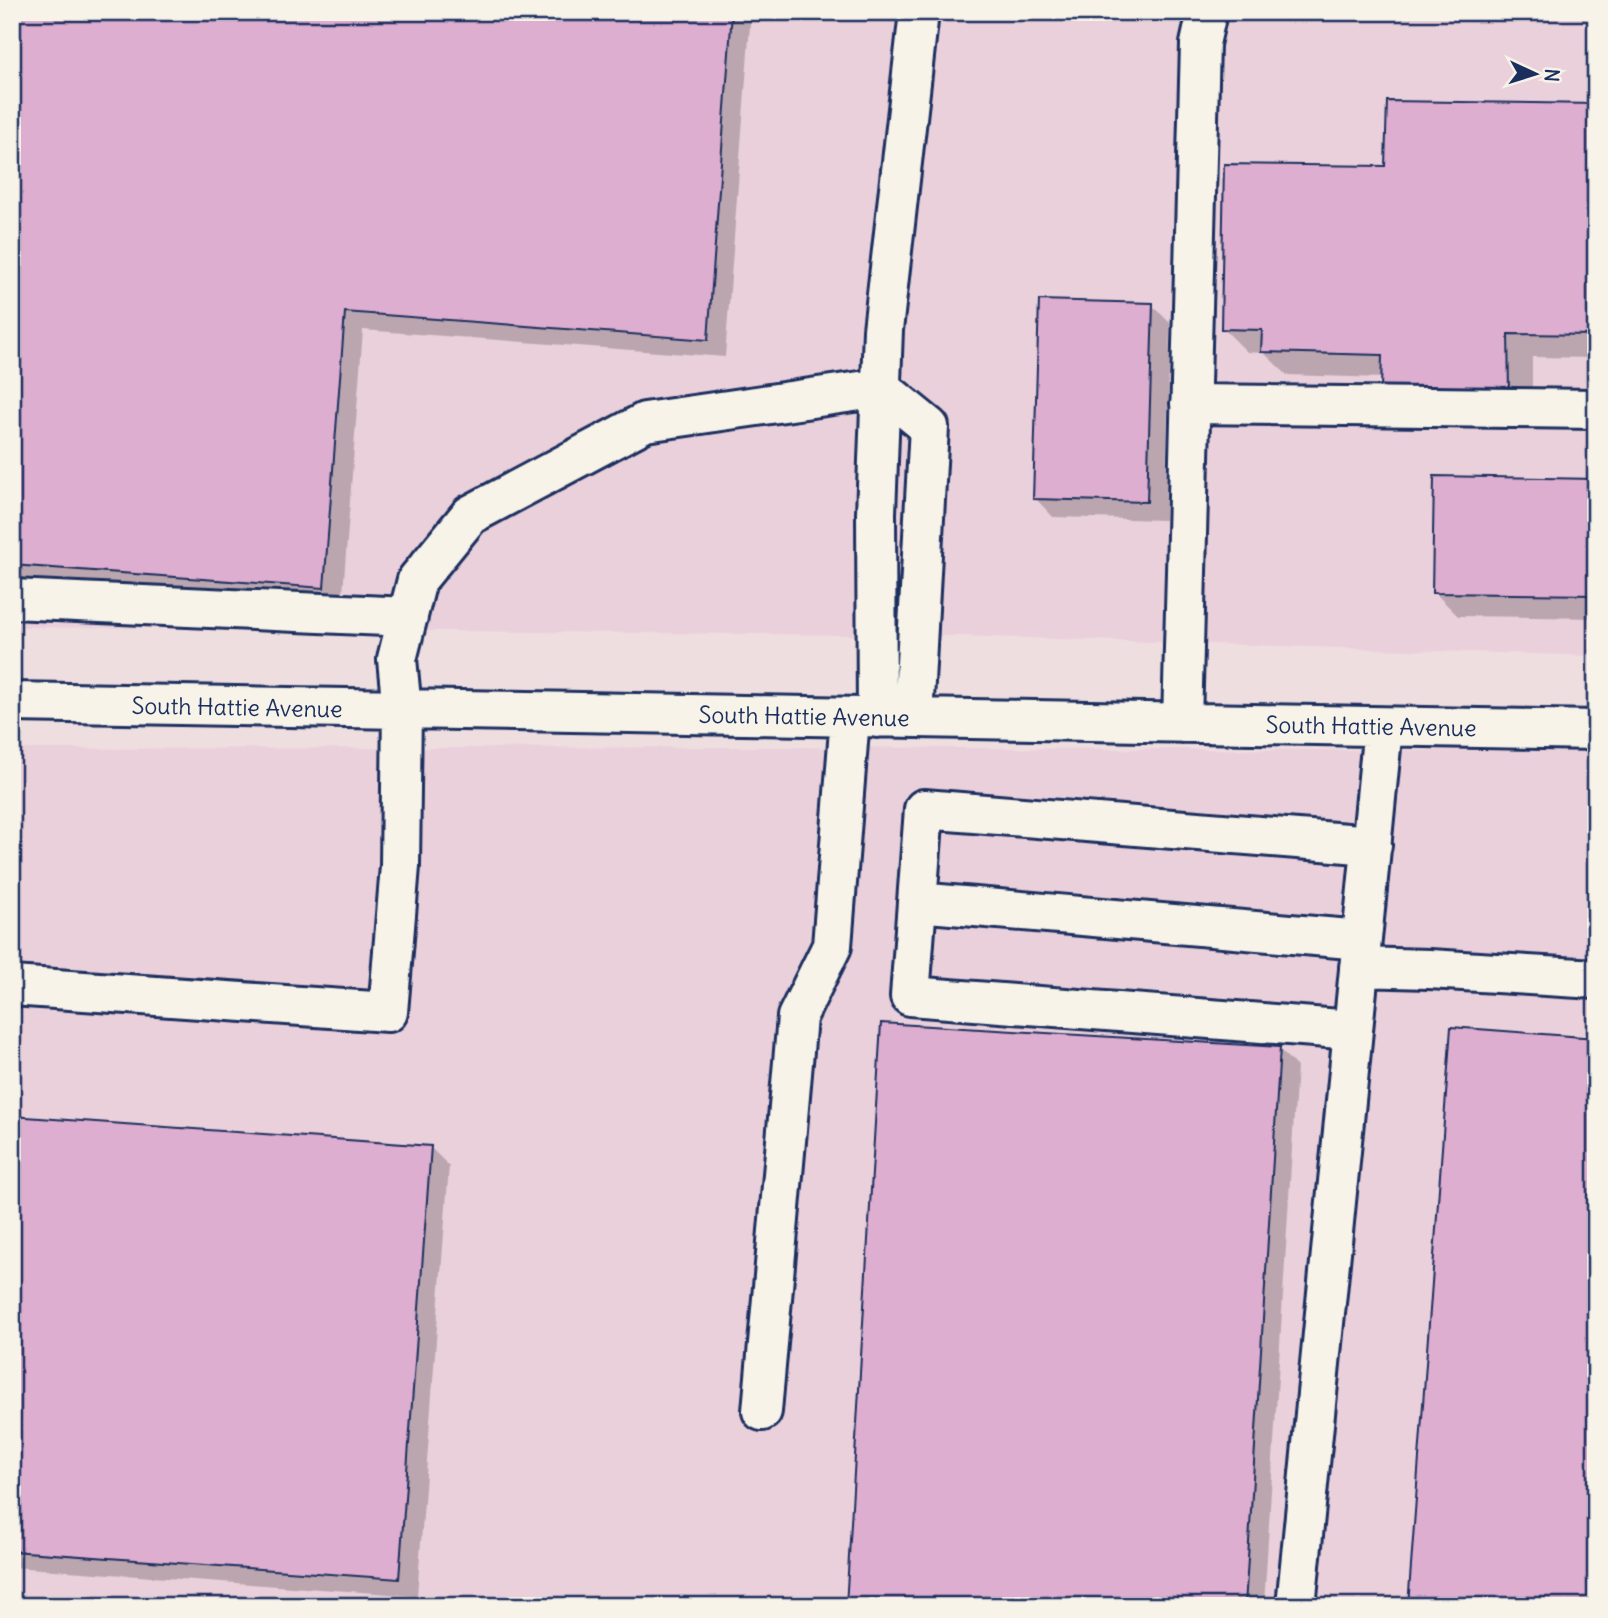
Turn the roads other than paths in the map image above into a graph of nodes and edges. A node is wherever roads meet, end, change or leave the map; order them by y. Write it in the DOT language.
graph roads {
  1 [pos="919,12"];
  2 [pos="1208,12"];
  3 [pos="881,388"];
  4 [pos="1190,404"];
  5 [pos="1596,408"];
  6 [pos="12,599"];
  7 [pos="408,617"];
  8 [pos="12,702"];
  9 [pos="402,710"];
  10 [pos="880,718"];
  11 [pos="1182,723"];
  12 [pos="1383,727"];
  13 [pos="1596,730"];
  14 [pos="1372,845"];
  15 [pos="917,902"];
  16 [pos="1361,954"];
  17 [pos="1596,979"];
  18 [pos="12,986"];
  19 [pos="1353,1030"];
  20 [pos="762,1411"];
  21 [pos="1296,1606"];
  1 -- 3 [label="street"];
  2 -- 4 [label="street"];
  3 -- 7 [label="street"];
  3 -- 10 [label="street"];
  4 -- 5 [label="street"];
  4 -- 11 [label="street"];
  6 -- 7 [label="street"];
  7 -- 9 [label="street"];
  8 -- 9 [label="street, South Hattie Avenue"];
  9 -- 10 [label="street, South Hattie Avenue"];
  9 -- 18 [label="street"];
  10 -- 11 [label="street, South Hattie Avenue"];
  10 -- 20 [label="street"];
  11 -- 12 [label="street, South Hattie Avenue"];
  12 -- 13 [label="street, South Hattie Avenue"];
  12 -- 14 [label="street"];
  14 -- 15 [label="street"];
  14 -- 16 [label="street"];
  15 -- 16 [label="street"];
  15 -- 19 [label="street"];
  16 -- 17 [label="street"];
  16 -- 19 [label="street"];
  19 -- 21 [label="street"];
}
